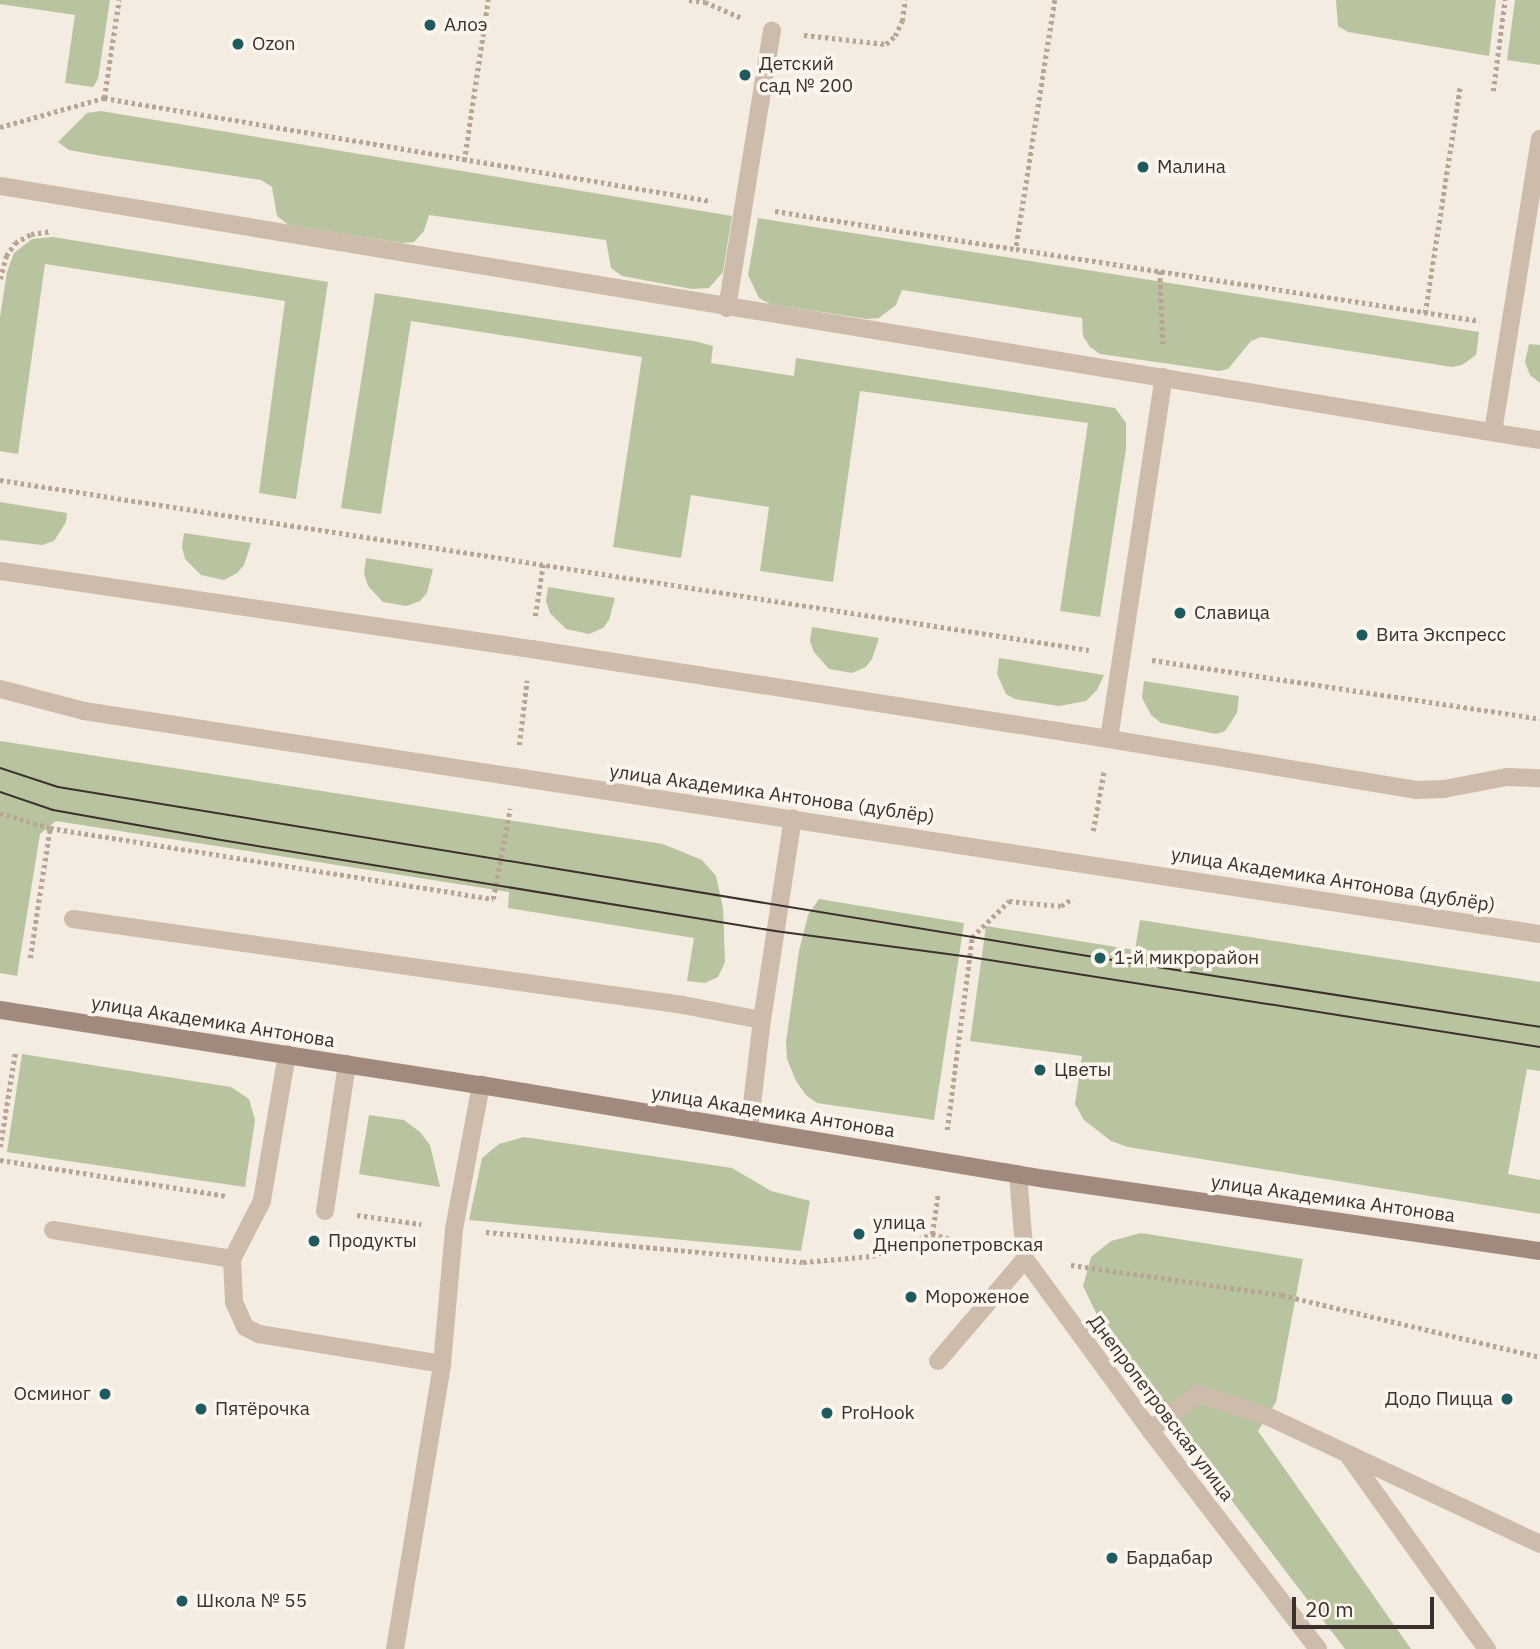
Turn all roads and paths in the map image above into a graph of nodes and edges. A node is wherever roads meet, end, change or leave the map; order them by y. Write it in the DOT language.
graph roads {
  1 [pos="119,0"];
  2 [pos="488,0"];
  3 [pos="689,0"];
  4 [pos="905,0"];
  5 [pos="1055,0"];
  6 [pos="1505,0"];
  7 [pos="772,31"];
  8 [pos="1460,86"];
  9 [pos="1493,91"];
  10 [pos="104,98"];
  11 [pos="0,127"];
  12 [pos="1540,139"];
  13 [pos="464,161"];
  14 [pos="0,186"];
  15 [pos="745,206"];
  16 [pos="65,233"];
  17 [pos="1016,250"];
  18 [pos="1160,271"];
  19 [pos="0,279"];
  20 [pos="727,308"];
  21 [pos="1425,313"];
  22 [pos="1510,326"];
  23 [pos="1164,377"];
  24 [pos="1493,432"];
  25 [pos="1540,440"];
  26 [pos="0,480"];
  27 [pos="543,565"];
  28 [pos="0,571"];
  29 [pos="531,649"];
  30 [pos="1121,655"];
  31 [pos="0,689"];
  32 [pos="1540,719"];
  33 [pos="1109,739"];
  34 [pos="515,777"];
  35 [pos="1540,778"];
  36 [pos="0,813"];
  37 [pos="793,818"];
  38 [pos="50,828"];
  39 [pos="73,919"];
  40 [pos="1540,934"];
  41 [pos="30,958"];
  42 [pos="964,999"];
  43 [pos="0,1010"];
  44 [pos="762,1020"];
  45 [pos="958,1043"];
  46 [pos="15,1053"];
  47 [pos="287,1054"];
  48 [pos="347,1063"];
  49 [pos="481,1085"];
  50 [pos="749,1130"];
  51 [pos="0,1147"];
  52 [pos="0,1160"];
  53 [pos="1018,1174"];
  54 [pos="262,1201"];
  55 [pos="325,1211"];
  56 [pos="454,1229"];
  57 [pos="53,1230"];
  58 [pos="1540,1251"];
  59 [pos="232,1259"];
  60 [pos="1025,1259"];
  61 [pos="1540,1357"];
  62 [pos="938,1361"];
  63 [pos="442,1364"];
  64 [pos="1150,1430"];
  65 [pos="1346,1452"];
  66 [pos="1540,1544"];
  67 [pos="395,1649"];
  68 [pos="1318,1649"];
  69 [pos="1487,1649"];
  1 -- 10 [label="path"];
  2 -- 13 [label="path"];
  3 -- 7 [label="path"];
  4 -- 7 [label="path"];
  5 -- 17 [label="path"];
  6 -- 9 [label="path"];
  7 -- 15 [label="street"];
  8 -- 21 [label="path"];
  10 -- 11 [label="path"];
  10 -- 13 [label="path"];
  12 -- 22 [label="street"];
  13 -- 15 [label="path"];
  14 -- 20 [label="street"];
  15 -- 17 [label="path"];
  15 -- 20 [label="street"];
  16 -- 19 [label="path"];
  17 -- 18 [label="path"];
  18 -- 21 [label="path"];
  18 -- 23 [label="path"];
  20 -- 23 [label="street"];
  21 -- 22 [label="path"];
  22 -- 24 [label="street"];
  23 -- 24 [label="street"];
  23 -- 30 [label="street"];
  24 -- 25 [label="street"];
  26 -- 27 [label="path"];
  27 -- 29 [label="path"];
  27 -- 30 [label="path"];
  28 -- 29 [label="street"];
  29 -- 33 [label="street"];
  29 -- 34 [label="path"];
  30 -- 32 [label="path"];
  30 -- 33 [label="street"];
  31 -- 34 [label="street, улица Академика Антонова (дублёр)"];
  33 -- 35 [label="street"];
  34 -- 37 [label="street, улица Академика Антонова (дублёр)"];
  34 -- 38 [label="path"];
  36 -- 38 [label="path"];
  37 -- 40 [label="street, улица Академика Антонова (дублёр)"];
  37 -- 44 [label="street"];
  38 -- 41 [label="path"];
  39 -- 44 [label="street"];
  42 -- 45 [label="path"];
  43 -- 47 [label="main road, улица Академика Антонова"];
  44 -- 50 [label="street"];
  46 -- 51 [label="path"];
  47 -- 48 [label="main road, улица Академика Антонова"];
  47 -- 54 [label="street"];
  48 -- 49 [label="main road, улица Академика Антонова"];
  48 -- 55 [label="street"];
  49 -- 50 [label="main road, улица Академика Антонова"];
  49 -- 56 [label="street"];
  50 -- 53 [label="main road, улица Академика Антонова"];
  52 -- 54 [label="path"];
  53 -- 58 [label="main road, улица Академика Антонова"];
  53 -- 60 [label="street"];
  54 -- 59 [label="street"];
  55 -- 56 [label="path"];
  56 -- 60 [label="path"];
  56 -- 63 [label="street"];
  57 -- 59 [label="street"];
  59 -- 63 [label="street"];
  60 -- 61 [label="path"];
  60 -- 62 [label="street"];
  60 -- 64 [label="street, Днепропетровская улица"];
  63 -- 67 [label="street"];
  64 -- 65 [label="street"];
  64 -- 68 [label="street, Днепропетровская улица"];
  65 -- 66 [label="street"];
  65 -- 69 [label="street"];
}
